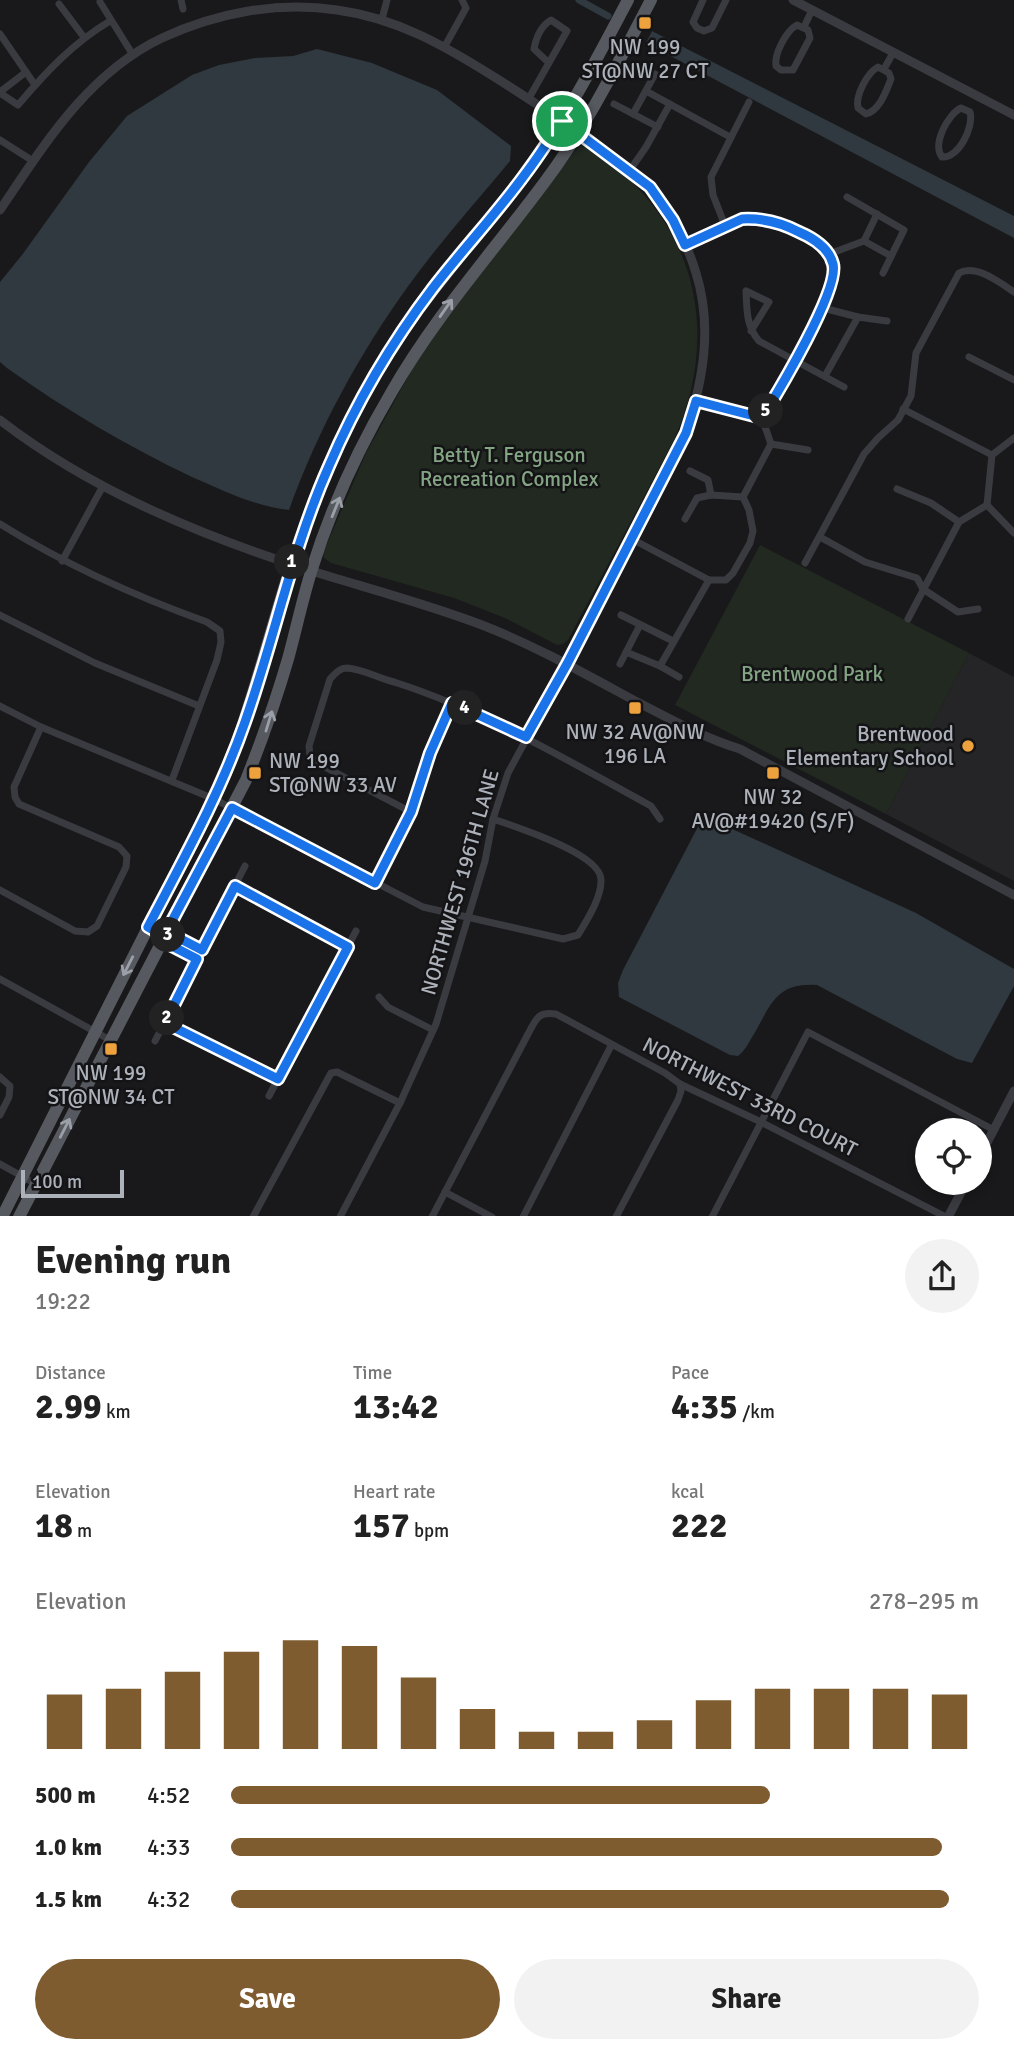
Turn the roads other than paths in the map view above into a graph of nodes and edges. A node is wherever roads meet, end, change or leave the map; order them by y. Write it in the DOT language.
graph roads {
  1 [pos="181,0"];
  2 [pos="387,0"];
  3 [pos="462,0"];
  4 [pos="628,0"];
  5 [pos="651,0"];
  6 [pos="703,0"];
  7 [pos="726,0"];
  8 [pos="793,0"];
  9 [pos="100,2"];
  10 [pos="58,4"];
  11 [pos="261,5"];
  12 [pos="183,9"];
  13 [pos="812,10"];
  14 [pos="382,19"];
  15 [pos="110,21"];
  16 [pos="804,27"];
  17 [pos="83,36"];
  18 [pos="2,37"];
  19 [pos="445,46"];
  20 [pos="893,52"];
  21 [pos="133,55"];
  22 [pos="549,63"];
  23 [pos="884,69"];
  24 [pos="26,72"];
  25 [pos="655,74"];
  26 [pos="35,85"];
  27 [pos="646,91"];
  28 [pos="0,93"];
  29 [pos="975,95"];
  30 [pos="529,98"];
  31 [pos="749,102"];
  32 [pos="614,104"];
  33 [pos="670,104"];
  34 [pos="967,110"];
  35 [pos="633,114"];
  36 [pos="1014,115"];
  37 [pos="562,121"];
  38 [pos="658,127"];
  39 [pos="579,133"];
  40 [pos="730,137"];
  41 [pos="0,140"];
  42 [pos="33,161"];
  43 [pos="630,170"];
  44 [pos="847,197"];
  45 [pos="0,209"];
  46 [pos="877,214"];
  47 [pos="726,228"];
  48 [pos="864,241"];
  49 [pos="685,245"];
  50 [pos="829,254"];
  51 [pos="891,256"];
  52 [pos="883,273"];
  53 [pos="1014,292"];
  54 [pos="823,308"];
  55 [pos="858,317"];
  56 [pos="887,321"];
  57 [pos="751,331"];
  58 [pos="969,357"];
  59 [pos="794,360"];
  60 [pos="825,376"];
  61 [pos="1014,380"];
  62 [pos="844,387"];
  63 [pos="696,401"];
  64 [pos="903,409"];
  65 [pos="762,418"];
  66 [pos="0,420"];
  67 [pos="1014,438"];
  68 [pos="771,444"];
  69 [pos="808,450"];
  70 [pos="992,455"];
  71 [pos="690,471"];
  72 [pos="103,486"];
  73 [pos="897,489"];
  74 [pos="711,495"];
  75 [pos="743,497"];
  76 [pos="987,505"];
  77 [pos="685,519"];
  78 [pos="959,522"];
  79 [pos="0,524"];
  80 [pos="1014,533"];
  81 [pos="820,537"];
  82 [pos="632,538"];
  83 [pos="62,561"];
  84 [pos="292,564"];
  85 [pos="806,564"];
  86 [pos="312,571"];
  87 [pos="709,580"];
  88 [pos="923,589"];
  89 [pos="978,610"];
  90 [pos="0,615"];
  91 [pos="621,615"];
  92 [pos="908,619"];
  93 [pos="640,625"];
  94 [pos="673,641"];
  95 [pos="626,652"];
  96 [pos="567,664"];
  97 [pos="620,664"];
  98 [pos="660,666"];
  99 [pos="679,677"];
  100 [pos="452,703"];
  101 [pos="0,706"];
  102 [pos="199,706"];
  103 [pos="41,727"];
  104 [pos="526,737"];
  105 [pos="172,780"];
  106 [pos="214,799"];
  107 [pos="232,808"];
  108 [pos="411,812"];
  109 [pos="493,819"];
  110 [pos="660,819"];
  111 [pos="245,866"];
  112 [pos="375,883"];
  113 [pos="235,886"];
  114 [pos="0,890"];
  115 [pos="1014,895"];
  116 [pos="467,917"];
  117 [pos="148,927"];
  118 [pos="356,931"];
  119 [pos="164,936"];
  120 [pos="348,947"];
  121 [pos="202,950"];
  122 [pos="197,959"];
  123 [pos="0,979"];
  124 [pos="379,997"];
  125 [pos="165,1023"];
  126 [pos="94,1031"];
  127 [pos="433,1031"];
  128 [pos="110,1040"];
  129 [pos="155,1041"];
  130 [pos="611,1046"];
  131 [pos="0,1077"];
  132 [pos="278,1079"];
  133 [pos="680,1084"];
  134 [pos="1014,1091"];
  135 [pos="269,1096"];
  136 [pos="400,1103"];
  137 [pos="0,1115"];
  138 [pos="761,1122"];
  139 [pos="994,1130"];
  140 [pos="992,1134"];
  141 [pos="0,1164"];
  142 [pos="23,1176"];
  143 [pos="36,1184"];
  144 [pos="445,1192"];
  145 [pos="959,1195"];
  146 [pos="2,1216"];
  147 [pos="19,1216"];
  148 [pos="253,1216"];
  149 [pos="340,1216"];
  150 [pos="432,1216"];
  151 [pos="492,1216"];
  152 [pos="523,1216"];
  153 [pos="616,1216"];
  154 [pos="712,1216"];
  155 [pos="947,1216"];
  1 -- 12 [label="street"];
  2 -- 14 [label="street"];
  3 -- 19 [label="street"];
  4 -- 37 [label="main road"];
  5 -- 39 [label="main road"];
  6 -- 7 [label="street"];
  8 -- 13 [label="street"];
  9 -- 15 [label="street"];
  10 -- 17 [label="street"];
  11 -- 14 [label="street, NORTHWEST 196TH LANE"];
  11 -- 21 [label="street, NORTHWEST 196TH LANE"];
  13 -- 16 [label="street"];
  13 -- 20 [label="street"];
  14 -- 19 [label="street, NORTHWEST 196TH LANE"];
  15 -- 17 [label="street"];
  15 -- 21 [label="street"];
  16 -- 16 [label="street"];
  17 -- 26 [label="street"];
  18 -- 24 [label="street"];
  19 -- 30 [label="street, NORTHWEST 196TH LANE"];
  20 -- 23 [label="street"];
  20 -- 29 [label="street"];
  21 -- 42 [label="street, NORTHWEST 196TH LANE"];
  22 -- 22 [label="street"];
  22 -- 30 [label="street"];
  23 -- 23 [label="street"];
  24 -- 26 [label="street"];
  24 -- 28 [label="street"];
  25 -- 27 [label="street"];
  26 -- 28 [label="street"];
  27 -- 33 [label="street"];
  27 -- 35 [label="street"];
  29 -- 34 [label="street"];
  29 -- 36 [label="street"];
  30 -- 37 [label="street, NORTHWEST 196TH LANE"];
  31 -- 40 [label="street"];
  32 -- 35 [label="street"];
  33 -- 38 [label="street"];
  33 -- 40 [label="street"];
  34 -- 34 [label="street"];
  35 -- 38 [label="street"];
  37 -- 39 [label="street, NORTHWEST 196TH LANE"];
  37 -- 84 [label="main road"];
  38 -- 43 [label="street"];
  39 -- 43 [label="street, NORTHWEST 196TH LANE"];
  86 -- 39 [label="main road, one-way"];
  40 -- 47 [label="street"];
  41 -- 42 [label="street"];
  42 -- 45 [label="street, NORTHWEST 196TH LANE"];
  43 -- 49 [label="street, NORTHWEST 196TH LANE"];
  44 -- 46 [label="street"];
  46 -- 48 [label="street"];
  46 -- 51 [label="street"];
  47 -- 49 [label="street"];
  47 -- 50 [label="street"];
  48 -- 50 [label="street"];
  48 -- 51 [label="street"];
  49 -- 63 [label="street, NORTHWEST 196TH LANE"];
  50 -- 54 [label="street"];
  51 -- 52 [label="street"];
  53 -- 64 [label="street"];
  54 -- 55 [label="street"];
  54 -- 59 [label="street"];
  55 -- 56 [label="street"];
  55 -- 60 [label="street"];
  57 -- 57 [label="street"];
  57 -- 59 [label="street"];
  58 -- 61 [label="street"];
  59 -- 60 [label="street"];
  59 -- 65 [label="street"];
  60 -- 62 [label="street"];
  63 -- 65 [label="street"];
  63 -- 82 [label="street, NORTHWEST 196TH LANE"];
  64 -- 70 [label="street"];
  64 -- 81 [label="street"];
  65 -- 68 [label="street"];
  66 -- 72 [label="street"];
  67 -- 70 [label="street"];
  68 -- 69 [label="street"];
  68 -- 75 [label="street"];
  70 -- 76 [label="street"];
  71 -- 74 [label="street"];
  72 -- 83 [label="street"];
  72 -- 84 [label="street"];
  73 -- 78 [label="street"];
  74 -- 75 [label="street"];
  74 -- 77 [label="street"];
  75 -- 87 [label="street"];
  76 -- 78 [label="street"];
  76 -- 80 [label="street"];
  78 -- 88 [label="street"];
  79 -- 83 [label="street"];
  81 -- 85 [label="street"];
  81 -- 88 [label="street"];
  82 -- 87 [label="street"];
  82 -- 96 [label="street, NORTHWEST 196TH LANE"];
  83 -- 102 [label="street"];
  84 -- 86 [label="street"];
  84 -- 106 [label="main road"];
  86 -- 96 [label="street"];
  107 -- 86 [label="main road, one-way"];
  87 -- 94 [label="street"];
  88 -- 89 [label="street"];
  88 -- 92 [label="street"];
  90 -- 102 [label="street"];
  91 -- 93 [label="street"];
  93 -- 94 [label="street"];
  93 -- 95 [label="street"];
  94 -- 98 [label="street"];
  95 -- 97 [label="street"];
  95 -- 98 [label="street"];
  96 -- 104 [label="street, NORTHWEST 196TH LANE"];
  96 -- 115 [label="street"];
  98 -- 99 [label="street"];
  100 -- 104 [label="street"];
  100 -- 108 [label="street"];
  100 -- 108 [label="street"];
  101 -- 103 [label="street"];
  102 -- 105 [label="street"];
  103 -- 105 [label="street"];
  103 -- 114 [label="street"];
  104 -- 109 [label="street, NORTHWEST 196TH LANE"];
  104 -- 110 [label="street"];
  105 -- 106 [label="street"];
  106 -- 107 [label="street"];
  106 -- 117 [label="main road"];
  107 -- 112 [label="street"];
  107 -- 119 [label="main road"];
  108 -- 112 [label="street"];
  109 -- 116 [label="street, NORTHWEST 196TH LANE"];
  109 -- 116 [label="street"];
  111 -- 113 [label="street"];
  112 -- 116 [label="street"];
  113 -- 120 [label="street"];
  113 -- 121 [label="street"];
  116 -- 127 [label="street, NORTHWEST 196TH LANE"];
  117 -- 119 [label="street"];
  117 -- 126 [label="main road, one-way"];
  118 -- 120 [label="street"];
  119 -- 121 [label="street"];
  119 -- 122 [label="street"];
  119 -- 128 [label="main road"];
  120 -- 132 [label="street"];
  121 -- 122 [label="street"];
  122 -- 125 [label="street"];
  123 -- 126 [label="street"];
  124 -- 127 [label="street"];
  125 -- 129 [label="street"];
  125 -- 132 [label="street"];
  126 -- 128 [label="street"];
  126 -- 142 [label="main road"];
  127 -- 136 [label="street, NORTHWEST 196TH LANE"];
  143 -- 128 [label="main road, one-way"];
  130 -- 133 [label="street, NORTHWEST 33RD COURT"];
  130 -- 144 [label="street, NORTHWEST 33RD COURT"];
  130 -- 152 [label="street"];
  131 -- 137 [label="street"];
  132 -- 135 [label="street"];
  133 -- 138 [label="street, NORTHWEST 33RD COURT"];
  133 -- 153 [label="street"];
  134 -- 139 [label="street"];
  136 -- 148 [label="street"];
  136 -- 149 [label="street, NORTHWEST 196TH LANE"];
  138 -- 139 [label="street"];
  138 -- 154 [label="street"];
  138 -- 155 [label="street, NORTHWEST 33RD COURT"];
  139 -- 140 [label="street"];
  141 -- 142 [label="street"];
  142 -- 143 [label="street"];
  142 -- 146 [label="main road"];
  143 -- 147 [label="main road"];
  144 -- 150 [label="street"];
  144 -- 151 [label="street"];
  145 -- 155 [label="street"];
}
